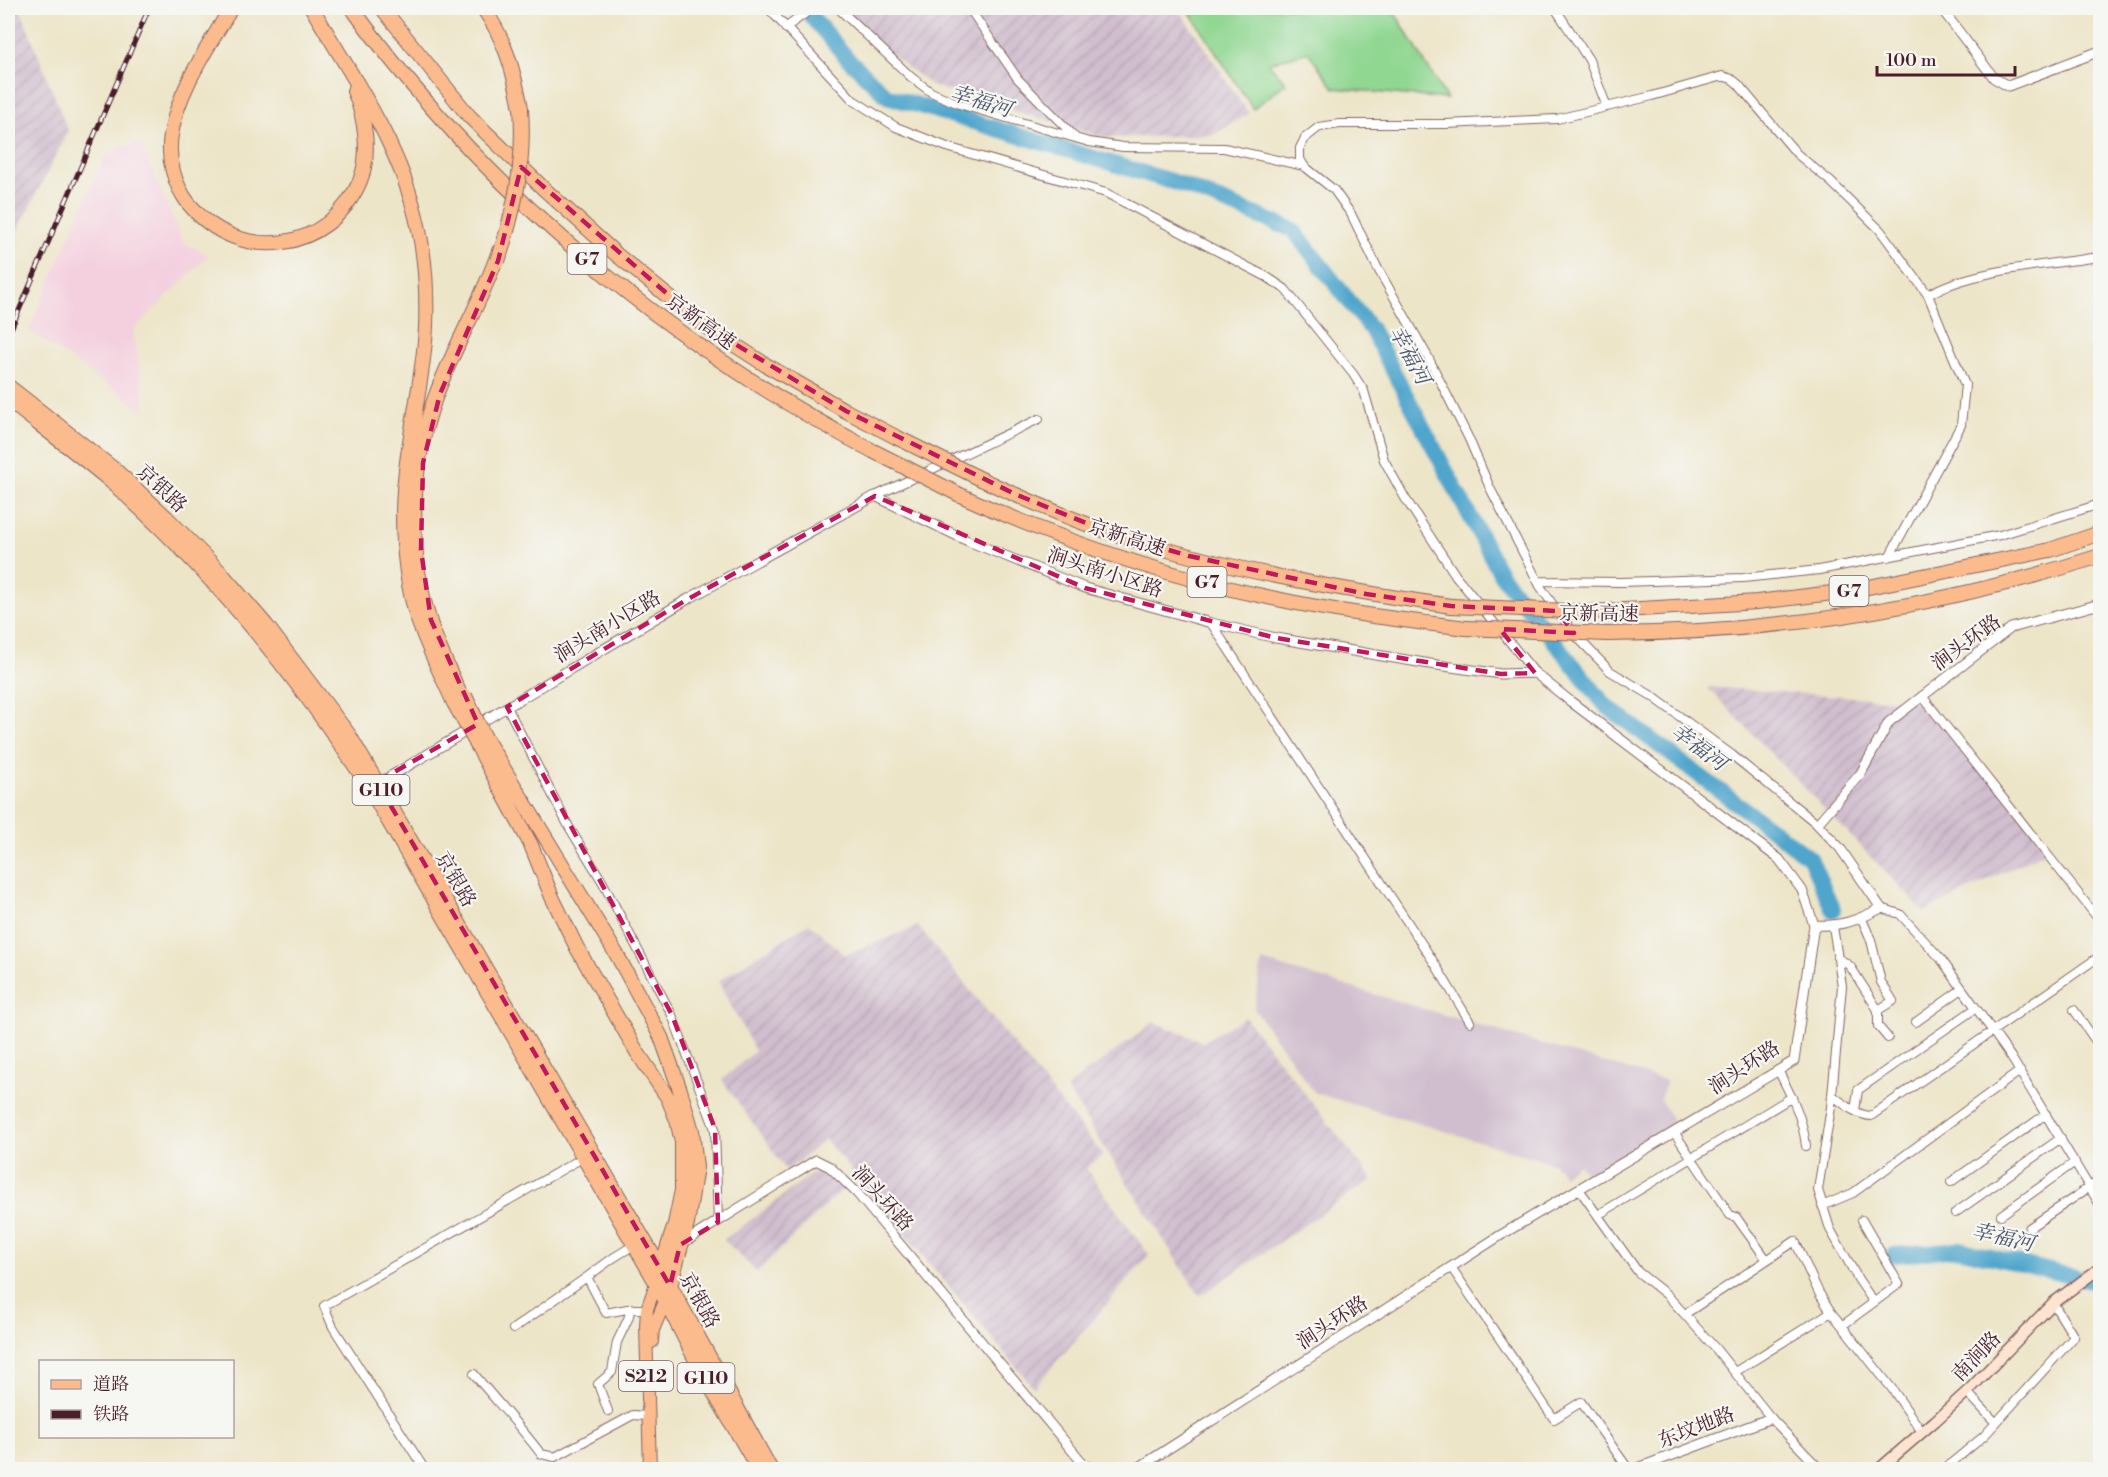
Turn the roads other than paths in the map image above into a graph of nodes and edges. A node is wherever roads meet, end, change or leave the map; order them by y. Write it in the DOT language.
graph roads {
  1 [pos="231,8"];
  2 [pos="312,8"];
  3 [pos="352,8"];
  4 [pos="382,8"];
  5 [pos="483,8"];
  6 [pos="768,8"];
  7 [pos="813,8"];
  8 [pos="838,8"];
  9 [pos="969,8"];
  10 [pos="1555,8"];
  11 [pos="1941,8"];
  12 [pos="785,28"];
  13 [pos="334,45"];
  14 [pos="2100,51"];
  15 [pos="1607,107"];
  16 [pos="521,108"];
  17 [pos="1078,139"];
  18 [pos="1304,166"];
  19 [pos="2100,256"];
  20 [pos="1928,295"];
  21 [pos="8,386"];
  22 [pos="8,400"];
  23 [pos="1039,419"];
  24 [pos="875,496"];
  25 [pos="2100,504"];
  26 [pos="2100,533"];
  27 [pos="2100,556"];
  28 [pos="1889,557"];
  29 [pos="1538,581"];
  30 [pos="2100,604"];
  31 [pos="1211,623"];
  32 [pos="1535,673"];
  33 [pos="1922,696"];
  34 [pos="460,700"];
  35 [pos="507,707"];
  36 [pos="480,741"];
  37 [pos="372,783"];
  38 [pos="1817,824"];
  39 [pos="1881,908"];
  40 [pos="1862,919"];
  41 [pos="2100,921"];
  42 [pos="1814,925"];
  43 [pos="1833,926"];
  44 [pos="2100,956"];
  45 [pos="1838,957"];
  46 [pos="1962,989"];
  47 [pos="1976,1008"];
  48 [pos="1878,1010"];
  49 [pos="2074,1010"];
  50 [pos="1470,1022"];
  51 [pos="1916,1022"];
  52 [pos="1993,1031"];
  53 [pos="1888,1038"];
  54 [pos="2100,1047"];
  55 [pos="1779,1070"];
  56 [pos="2020,1071"];
  57 [pos="1832,1095"];
  58 [pos="1792,1097"];
  59 [pos="1855,1111"];
  60 [pos="2046,1114"];
  61 [pos="1674,1132"];
  62 [pos="2061,1138"];
  63 [pos="1806,1146"];
  64 [pos="584,1157"];
  65 [pos="1692,1157"];
  66 [pos="2075,1162"];
  67 [pos="2100,1180"];
  68 [pos="1951,1182"];
  69 [pos="2090,1187"];
  70 [pos="1579,1189"];
  71 [pos="2100,1205"];
  72 [pos="1822,1206"];
  73 [pos="1955,1213"];
  74 [pos="1598,1215"];
  75 [pos="2001,1215"];
  76 [pos="1862,1220"];
  77 [pos="718,1222"];
  78 [pos="2029,1228"];
  79 [pos="634,1245"];
  80 [pos="680,1245"];
  81 [pos="1767,1260"];
  82 [pos="1451,1267"];
  83 [pos="2100,1268"];
  84 [pos="661,1269"];
  85 [pos="587,1277"];
  86 [pos="663,1285"];
  87 [pos="1873,1301"];
  88 [pos="666,1302"];
  89 [pos="2053,1303"];
  90 [pos="631,1308"];
  91 [pos="647,1310"];
  92 [pos="1831,1312"];
  93 [pos="1685,1314"];
  94 [pos="1843,1324"];
  95 [pos="513,1329"];
  96 [pos="1735,1372"];
  97 [pos="474,1374"];
  98 [pos="1967,1392"];
  99 [pos="608,1411"];
  100 [pos="647,1416"];
  101 [pos="1771,1418"];
  102 [pos="1996,1423"];
  103 [pos="1922,1432"];
  104 [pos="1952,1467"];
  105 [pos="425,1470"];
  106 [pos="650,1470"];
  107 [pos="654,1470"];
  108 [pos="759,1470"];
  109 [pos="771,1470"];
  110 [pos="1092,1470"];
  111 [pos="1135,1470"];
  112 [pos="1631,1470"];
  113 [pos="1821,1470"];
  114 [pos="1878,1470"];
  115 [pos="1943,1470"];
  1 -- 13 [label="highway"];
  2 -- 13 [label="highway"];
  3 -- 27 [label="highway, 京新高速 / G7, bridge"];
  4 -- 26 [label="highway, 京新高速 / G7, bridge"];
  5 -- 16 [label="highway"];
  6 -- 12 [label="street"];
  7 -- 12 [label="street"];
  8 -- 17 [label="street"];
  9 -- 17 [label="street"];
  10 -- 15 [label="street"];
  11 -- 14 [label="street"];
  12 -- 32 [label="street"];
  13 -- 34 [label="highway"];
  15 -- 18 [label="street"];
  15 -- 20 [label="street"];
  16 -- 34 [label="highway, bridge"];
  16 -- 34 [label="highway, bridge"];
  17 -- 18 [label="street"];
  18 -- 29 [label="street"];
  19 -- 20 [label="street"];
  20 -- 28 [label="street"];
  21 -- 37 [label="highway, 京银路 / G110"];
  22 -- 37 [label="highway, 京银路 / G110"];
  23 -- 24 [label="street"];
  24 -- 31 [label="street, 涧头南小区路"];
  24 -- 35 [label="street, 涧头南小区路"];
  25 -- 28 [label="street"];
  28 -- 29 [label="street"];
  29 -- 38 [label="street"];
  30 -- 33 [label="street, 涧头环路"];
  31 -- 32 [label="street, 涧头南小区路"];
  31 -- 50 [label="street"];
  32 -- 42 [label="street"];
  33 -- 38 [label="street, 涧头环路"];
  33 -- 41 [label="street"];
  34 -- 36 [label="highway, bridge"];
  35 -- 37 [label="street, 涧头南小区路"];
  35 -- 77 [label="street"];
  36 -- 80 [label="highway"];
  36 -- 84 [label="highway"];
  37 -- 64 [label="highway, 京银路 / G110"];
  37 -- 84 [label="highway, 京银路 / G110"];
  38 -- 39 [label="street"];
  39 -- 40 [label="street"];
  39 -- 46 [label="street"];
  40 -- 43 [label="street"];
  40 -- 48 [label="street"];
  42 -- 43 [label="street"];
  42 -- 55 [label="street, 涧头环路"];
  43 -- 45 [label="street"];
  44 -- 52 [label="street"];
  45 -- 48 [label="street"];
  45 -- 57 [label="street"];
  46 -- 47 [label="street"];
  46 -- 51 [label="street"];
  47 -- 52 [label="street"];
  47 -- 59 [label="street"];
  48 -- 53 [label="street"];
  49 -- 54 [label="street"];
  52 -- 56 [label="street"];
  52 -- 59 [label="street"];
  55 -- 58 [label="street"];
  55 -- 61 [label="street, 涧头环路"];
  56 -- 60 [label="street"];
  56 -- 72 [label="street"];
  57 -- 59 [label="street"];
  57 -- 72 [label="street"];
  58 -- 63 [label="street"];
  58 -- 65 [label="street"];
  60 -- 62 [label="street"];
  60 -- 68 [label="street"];
  61 -- 65 [label="street"];
  61 -- 70 [label="street, 涧头环路"];
  62 -- 66 [label="street"];
  62 -- 73 [label="street"];
  64 -- 79 [label="highway, 京银路 / G110"];
  64 -- 105 [label="street"];
  65 -- 74 [label="street"];
  65 -- 81 [label="street"];
  66 -- 69 [label="street"];
  66 -- 75 [label="street"];
  67 -- 69 [label="street"];
  69 -- 71 [label="street"];
  69 -- 78 [label="street"];
  70 -- 74 [label="street"];
  70 -- 82 [label="street, 涧头环路"];
  72 -- 87 [label="street"];
  74 -- 93 [label="street"];
  76 -- 87 [label="street"];
  77 -- 80 [label="street, 涧头环路"];
  77 -- 110 [label="street, 涧头环路"];
  79 -- 85 [label="street"];
  79 -- 86 [label="highway, 京银路 / G110"];
  80 -- 86 [label="highway"];
  81 -- 92 [label="street"];
  81 -- 93 [label="street"];
  82 -- 111 [label="street, 涧头环路"];
  82 -- 112 [label="street"];
  83 -- 89 [label="main road, 南涧路"];
  84 -- 86 [label="highway, 京银路 / G110"];
  85 -- 90 [label="street"];
  85 -- 95 [label="street"];
  86 -- 88 [label="highway, 京银路 / G110"];
  86 -- 91 [label="main road, S212"];
  86 -- 109 [label="highway, 京银路 / G110"];
  87 -- 94 [label="street"];
  88 -- 107 [label="main road, S212"];
  88 -- 108 [label="highway, 京银路 / G110"];
  89 -- 98 [label="main road, 南涧路"];
  89 -- 102 [label="street"];
  90 -- 91 [label="street"];
  90 -- 99 [label="street"];
  91 -- 100 [label="main road, S212"];
  92 -- 94 [label="street"];
  92 -- 96 [label="street"];
  93 -- 96 [label="street"];
  94 -- 103 [label="street"];
  96 -- 101 [label="street"];
  97 -- 100 [label="street"];
  98 -- 102 [label="street"];
  98 -- 103 [label="main road, 南涧路"];
  100 -- 106 [label="main road, S212"];
  101 -- 112 [label="street, 东坟地路"];
  101 -- 113 [label="street"];
  102 -- 104 [label="street"];
  103 -- 114 [label="main road, 南涧路"];
  104 -- 115 [label="street"];
}
